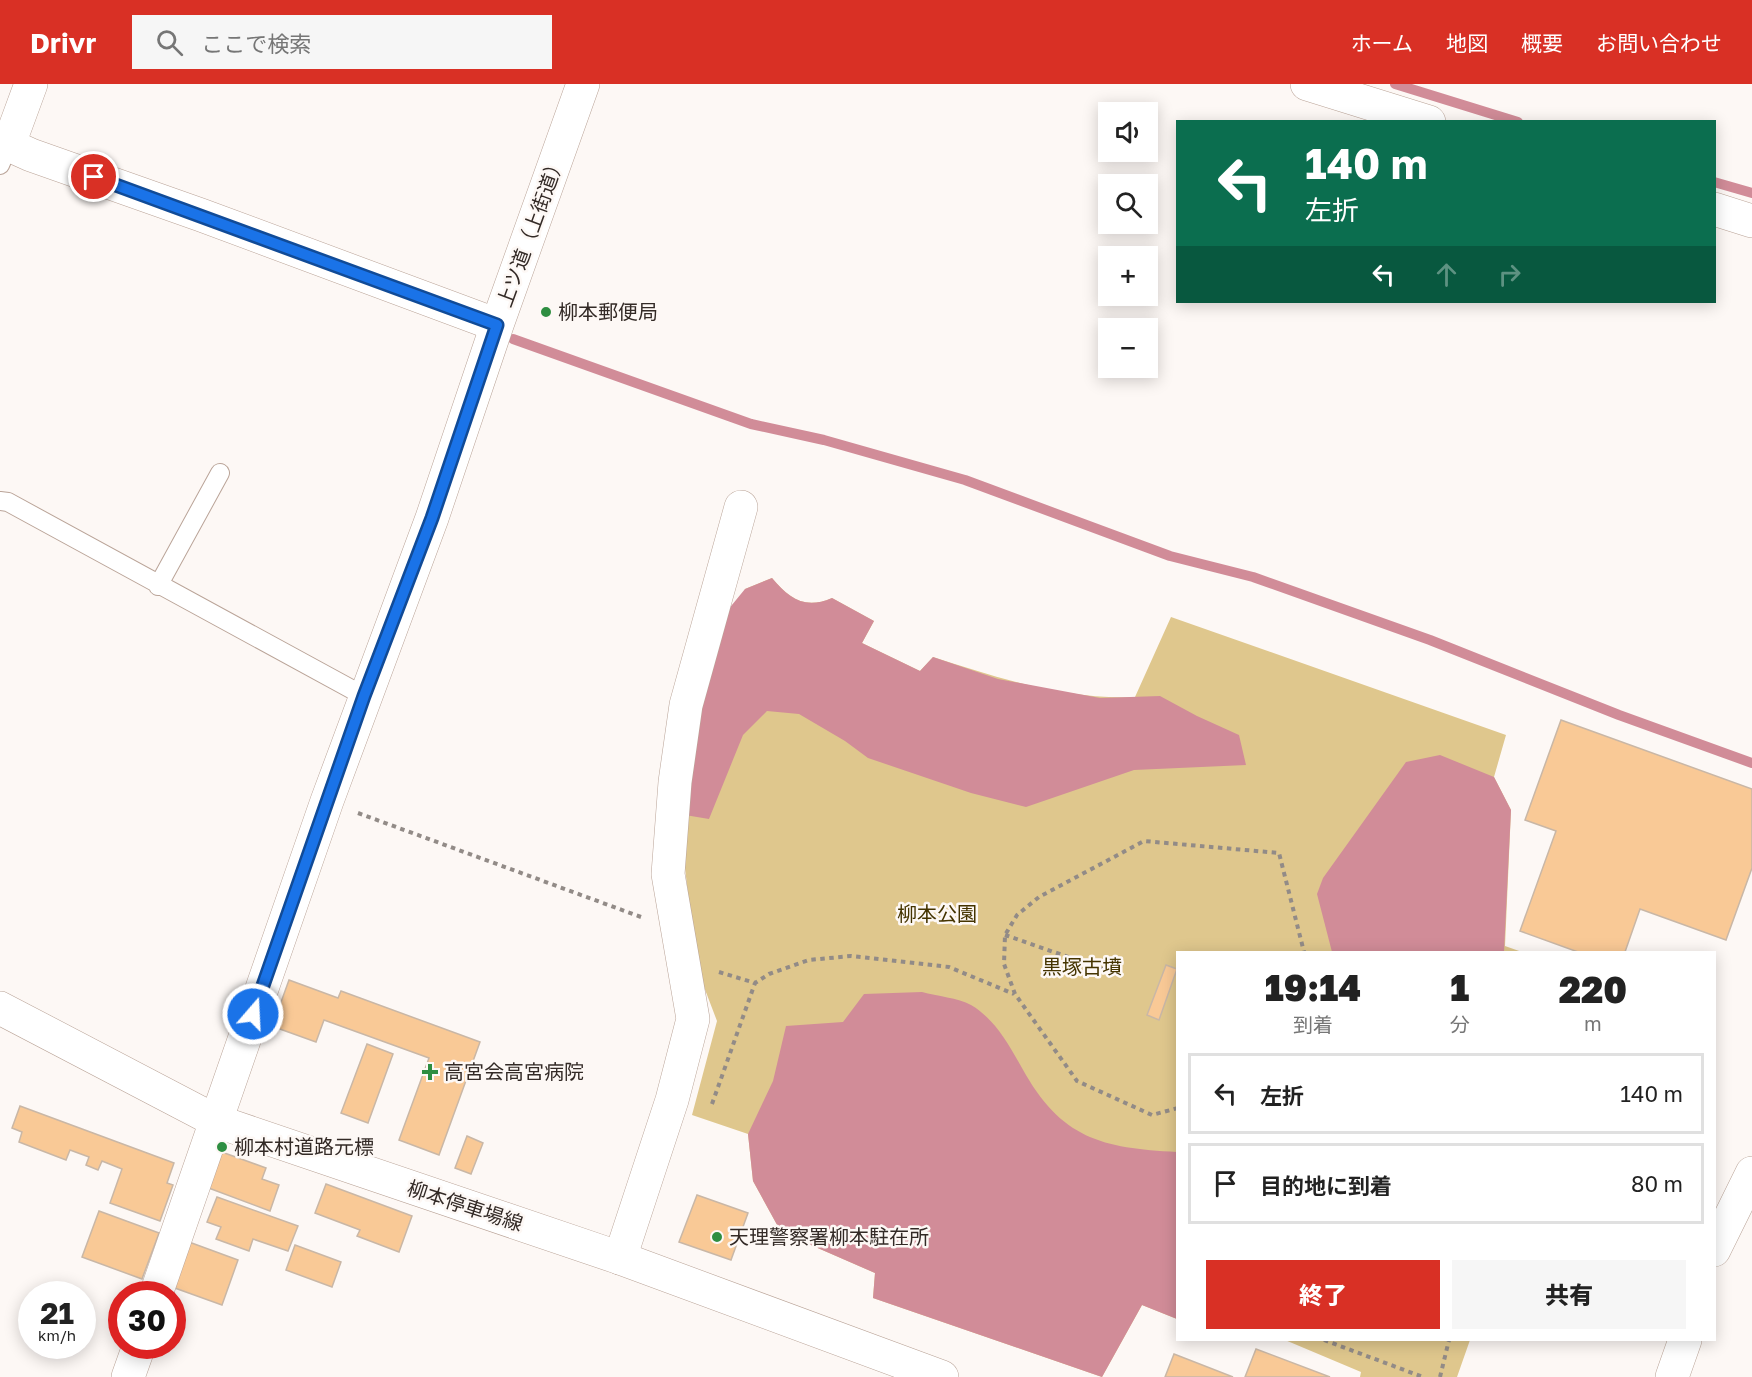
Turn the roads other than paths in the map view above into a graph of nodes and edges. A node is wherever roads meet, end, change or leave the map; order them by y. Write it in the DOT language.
graph roads {
  1 [pos="32,84"];
  2 [pos="583,84"];
  3 [pos="1307,84"];
  4 [pos="1423,120"];
  5 [pos="3,150"];
  6 [pos="1716,210"];
  7 [pos="1752,221"];
  8 [pos="497,325"];
  9 [pos="220,473"];
  10 [pos="0,501"];
  11 [pos="741,507"];
  12 [pos="158,586"];
  13 [pos="364,696"];
  14 [pos="0,1008"];
  15 [pos="216,1121"];
  16 [pos="1752,1173"];
  17 [pos="1716,1246"];
  18 [pos="621,1258"];
  19 [pos="161,1281"];
  20 [pos="1685,1341"];
  21 [pos="134,1359"];
  22 [pos="128,1377"];
  23 [pos="942,1377"];
  24 [pos="1672,1377"];
  1 -- 5 [label="street"];
  2 -- 8 [label="street, 上ツ道（上街道）"];
  3 -- 4 [label="street"];
  5 -- 8 [label="street"];
  6 -- 7 [label="street"];
  8 -- 13 [label="street, 上ツ道（上街道）"];
  9 -- 12 [label="lane"];
  10 -- 12 [label="lane"];
  11 -- 18 [label="street"];
  12 -- 13 [label="lane"];
  13 -- 15 [label="street, 上ツ道（上街道）"];
  14 -- 15 [label="street, 柳本停車場線"];
  15 -- 18 [label="street, 柳本停車場線"];
  15 -- 19 [label="street, 上ツ道（上街道）"];
  16 -- 17 [label="street"];
  18 -- 23 [label="street, 柳本停車場線"];
  20 -- 24 [label="street"];
  21 -- 22 [label="street"];
}
